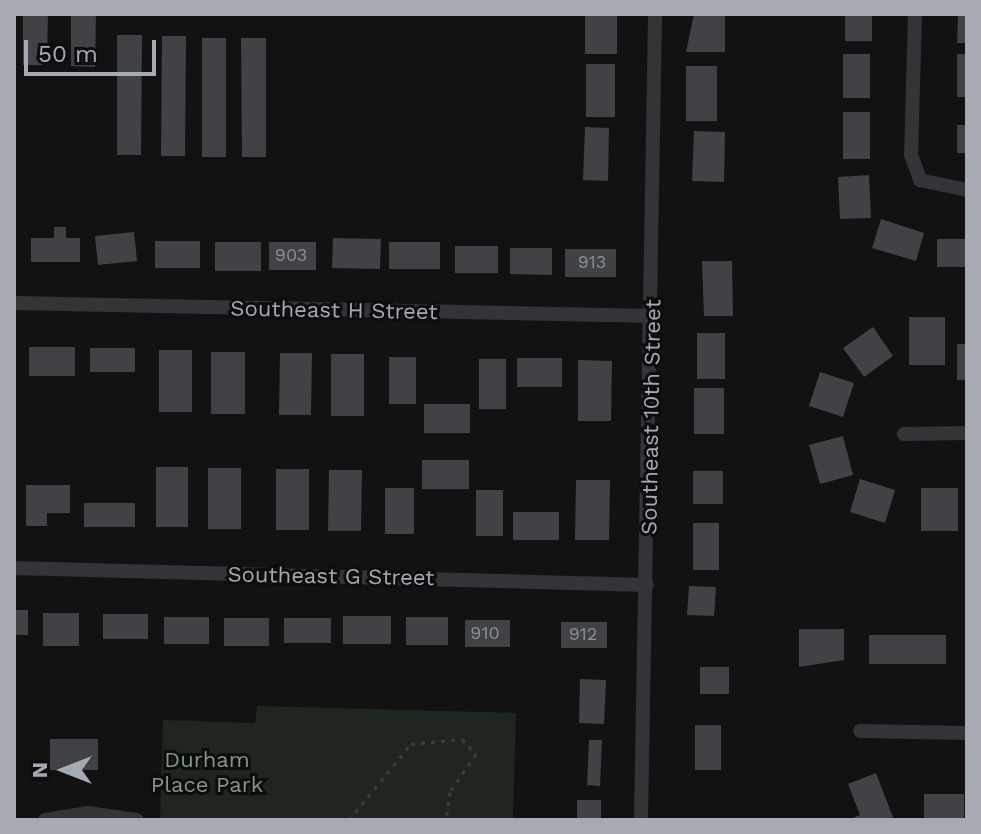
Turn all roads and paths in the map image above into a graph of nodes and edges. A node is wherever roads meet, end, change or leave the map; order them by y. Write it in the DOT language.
graph roads {
  1 [pos="655,14"];
  2 [pos="915,14"];
  3 [pos="967,190"];
  4 [pos="14,303"];
  5 [pos="654,316"];
  6 [pos="967,433"];
  7 [pos="904,434"];
  8 [pos="14,568"];
  9 [pos="647,585"];
  10 [pos="860,731"];
  11 [pos="967,733"];
  12 [pos="88,817"];
  13 [pos="45,820"];
  14 [pos="137,820"];
  15 [pos="349,820"];
  16 [pos="446,820"];
  17 [pos="641,820"];
  1 -- 5 [label="street, Southeast 10th Street"];
  2 -- 3 [label="street"];
  4 -- 5 [label="street, Southeast H Street"];
  5 -- 9 [label="street, Southeast 10th Street"];
  6 -- 7 [label="street"];
  8 -- 9 [label="street, Southeast G Street"];
  9 -- 17 [label="street, Southeast 10th Street"];
  10 -- 11 [label="street"];
  12 -- 13 [label="street"];
  12 -- 14 [label="street"];
  15 -- 16 [label="path"];
}
